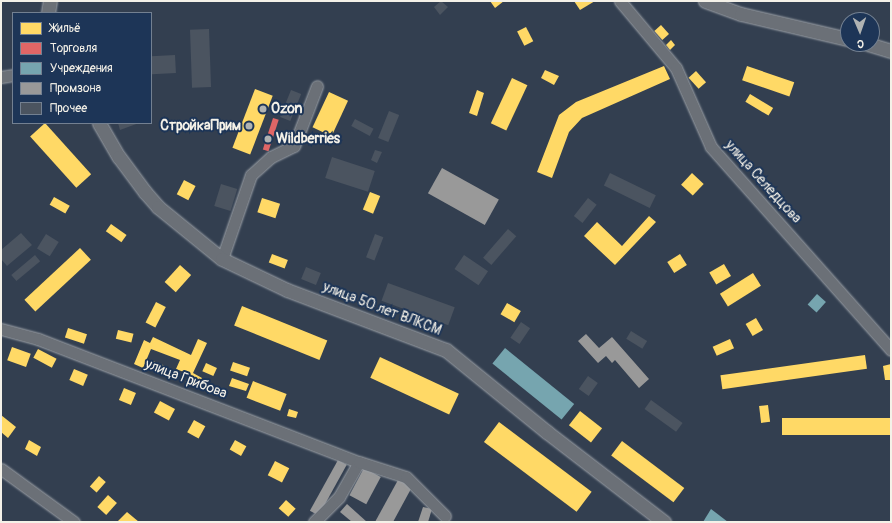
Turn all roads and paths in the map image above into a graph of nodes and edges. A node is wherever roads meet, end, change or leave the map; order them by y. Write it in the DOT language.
graph roads {
  1 [pos="50,1"];
  2 [pos="620,1"];
  3 [pos="704,1"];
  4 [pos="48,12"];
  5 [pos="840,37"];
  6 [pos="880,48"];
  7 [pos="891,51"];
  8 [pos="12,75"];
  9 [pos="1,77"];
  10 [pos="317,86"];
  11 [pos="100,124"];
  12 [pos="222,259"];
  13 [pos="1,329"];
  14 [pos="891,350"];
  15 [pos="360,462"];
  16 [pos="1,468"];
  17 [pos="444,516"];
  18 [pos="74,522"];
  19 [pos="314,522"];
  20 [pos="664,522"];
  1 -- 4 [label="street"];
  2 -- 14 [label="street, улица Селедцова"];
  3 -- 5 [label="street"];
  6 -- 7 [label="street"];
  8 -- 9 [label="street"];
  10 -- 12 [label="street"];
  11 -- 12 [label="street, улица 50 лет ВЛКСМ"];
  12 -- 20 [label="street, улица 50 лет ВЛКСМ"];
  13 -- 15 [label="street, улица Грибова"];
  15 -- 17 [label="street, улица Грибова"];
  15 -- 19 [label="street"];
  16 -- 18 [label="street"];
}
